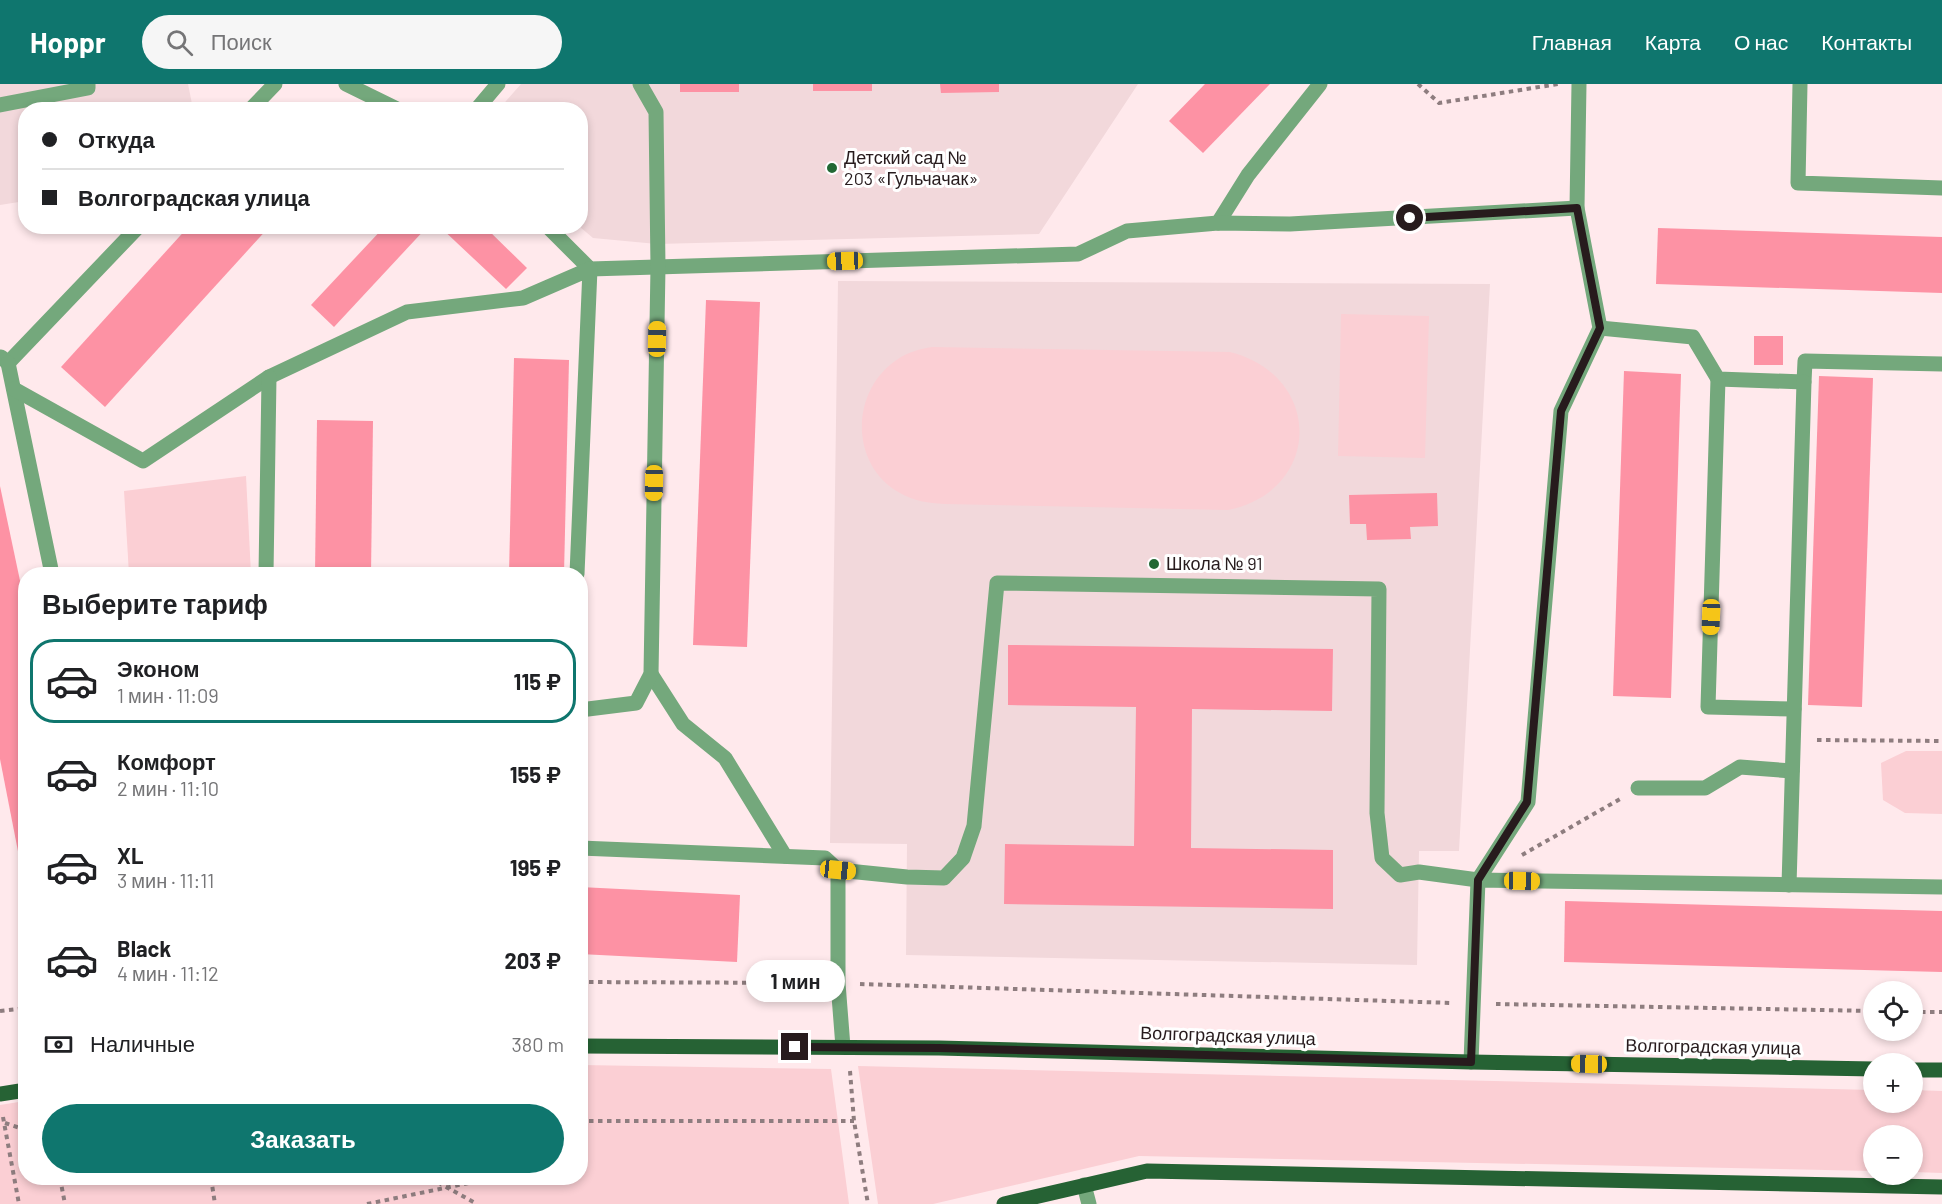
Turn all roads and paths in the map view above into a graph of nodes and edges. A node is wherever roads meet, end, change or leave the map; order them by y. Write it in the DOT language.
graph roads {
  1 [pos="88,84"];
  2 [pos="275,84"];
  3 [pos="346,84"];
  4 [pos="498,84"];
  5 [pos="640,84"];
  6 [pos="1320,84"];
  7 [pos="1418,84"];
  8 [pos="1558,84"];
  9 [pos="1579,84"];
  10 [pos="1800,84"];
  11 [pos="258,102"];
  12 [pos="383,102"];
  13 [pos="483,102"];
  14 [pos="0,105"];
  15 [pos="1942,188"];
  16 [pos="1577,208"];
  17 [pos="1218,223"];
  18 [pos="131,234"];
  19 [pos="555,234"];
  20 [pos="658,267"];
  21 [pos="590,268"];
  22 [pos="1600,328"];
  23 [pos="4,360"];
  24 [pos="1942,364"];
  25 [pos="269,377"];
  26 [pos="1718,379"];
  27 [pos="1804,382"];
  28 [pos="14,389"];
  29 [pos="51,567"];
  30 [pos="266,567"];
  31 [pos="577,567"];
  32 [pos="651,674"];
  33 [pos="588,709"];
  34 [pos="1794,709"];
  35 [pos="1793,739"];
  36 [pos="1942,741"];
  37 [pos="1792,771"];
  38 [pos="1638,788"];
  39 [pos="588,848"];
  40 [pos="785,856"];
  41 [pos="1518,857"];
  42 [pos="838,870"];
  43 [pos="1478,880"];
  44 [pos="1789,885"];
  45 [pos="1942,887"];
  46 [pos="588,982"];
  47 [pos="838,983"];
  48 [pos="1473,1003"];
  49 [pos="18,1009"];
  50 [pos="0,1011"];
  51 [pos="1863,1011"];
  52 [pos="1923,1012"];
  53 [pos="1942,1012"];
  54 [pos="588,1046"];
  55 [pos="845,1047"];
  56 [pos="1471,1062"];
  57 [pos="1863,1069"];
  58 [pos="1923,1070"];
  59 [pos="1942,1070"];
  60 [pos="18,1091"];
  61 [pos="0,1094"];
  62 [pos="2,1113"];
  63 [pos="588,1121"];
  64 [pos="854,1121"];
  65 [pos="4,1122"];
  66 [pos="18,1127"];
  67 [pos="61,1185"];
  68 [pos="212,1185"];
  69 [pos="443,1185"];
  70 [pos="457,1185"];
  71 [pos="1084,1185"];
  72 [pos="447,1187"];
  73 [pos="1942,1187"];
  74 [pos="19,1204"];
  75 [pos="65,1204"];
  76 [pos="215,1204"];
  77 [pos="367,1204"];
  78 [pos="477,1204"];
  79 [pos="868,1204"];
  80 [pos="1004,1204"];
  81 [pos="1089,1204"];
  1 -- 14 [label="lane"];
  2 -- 11 [label="lane"];
  3 -- 12 [label="lane"];
  4 -- 13 [label="lane"];
  5 -- 20 [label="lane"];
  6 -- 17 [label="lane"];
  7 -- 8 [label="path"];
  9 -- 16 [label="lane"];
  10 -- 15 [label="lane"];
  16 -- 17 [label="lane"];
  16 -- 22 [label="lane"];
  17 -- 20 [label="lane"];
  18 -- 23 [label="lane"];
  19 -- 21 [label="lane"];
  20 -- 21 [label="lane"];
  20 -- 32 [label="lane"];
  21 -- 25 [label="lane"];
  21 -- 31 [label="lane"];
  22 -- 26 [label="lane"];
  22 -- 43 [label="lane"];
  23 -- 28 [label="lane"];
  24 -- 27 [label="lane"];
  25 -- 28 [label="lane"];
  25 -- 30 [label="lane"];
  26 -- 27 [label="lane"];
  26 -- 34 [label="lane"];
  27 -- 34 [label="lane"];
  28 -- 29 [label="lane"];
  32 -- 33 [label="lane"];
  32 -- 40 [label="lane"];
  34 -- 35 [label="lane"];
  35 -- 36 [label="path"];
  35 -- 37 [label="lane"];
  37 -- 38 [label="lane"];
  37 -- 44 [label="lane"];
  38 -- 41 [label="path"];
  39 -- 40 [label="lane"];
  40 -- 42 [label="lane"];
  42 -- 43 [label="lane"];
  42 -- 47 [label="lane"];
  43 -- 44 [label="lane"];
  43 -- 48 [label="lane"];
  44 -- 45 [label="lane"];
  46 -- 47 [label="path"];
  47 -- 48 [label="path"];
  47 -- 55 [label="lane"];
  48 -- 51 [label="path"];
  48 -- 56 [label="lane"];
  49 -- 50 [label="path"];
  52 -- 53 [label="path"];
  54 -- 55 [label="main road, Волгоградская улица"];
  55 -- 56 [label="main road, Волгоградская улица"];
  55 -- 64 [label="path"];
  56 -- 57 [label="main road, Волгоградская улица"];
  58 -- 59 [label="main road"];
  60 -- 61 [label="main road"];
  62 -- 65 [label="path"];
  63 -- 64 [label="path"];
  64 -- 79 [label="path"];
  65 -- 66 [label="path"];
  65 -- 74 [label="path"];
  67 -- 75 [label="path"];
  68 -- 76 [label="path"];
  69 -- 72 [label="path"];
  70 -- 72 [label="path"];
  71 -- 73 [label="main road"];
  71 -- 80 [label="main road"];
  71 -- 81 [label="lane"];
  72 -- 77 [label="path"];
  72 -- 78 [label="path"];
}
